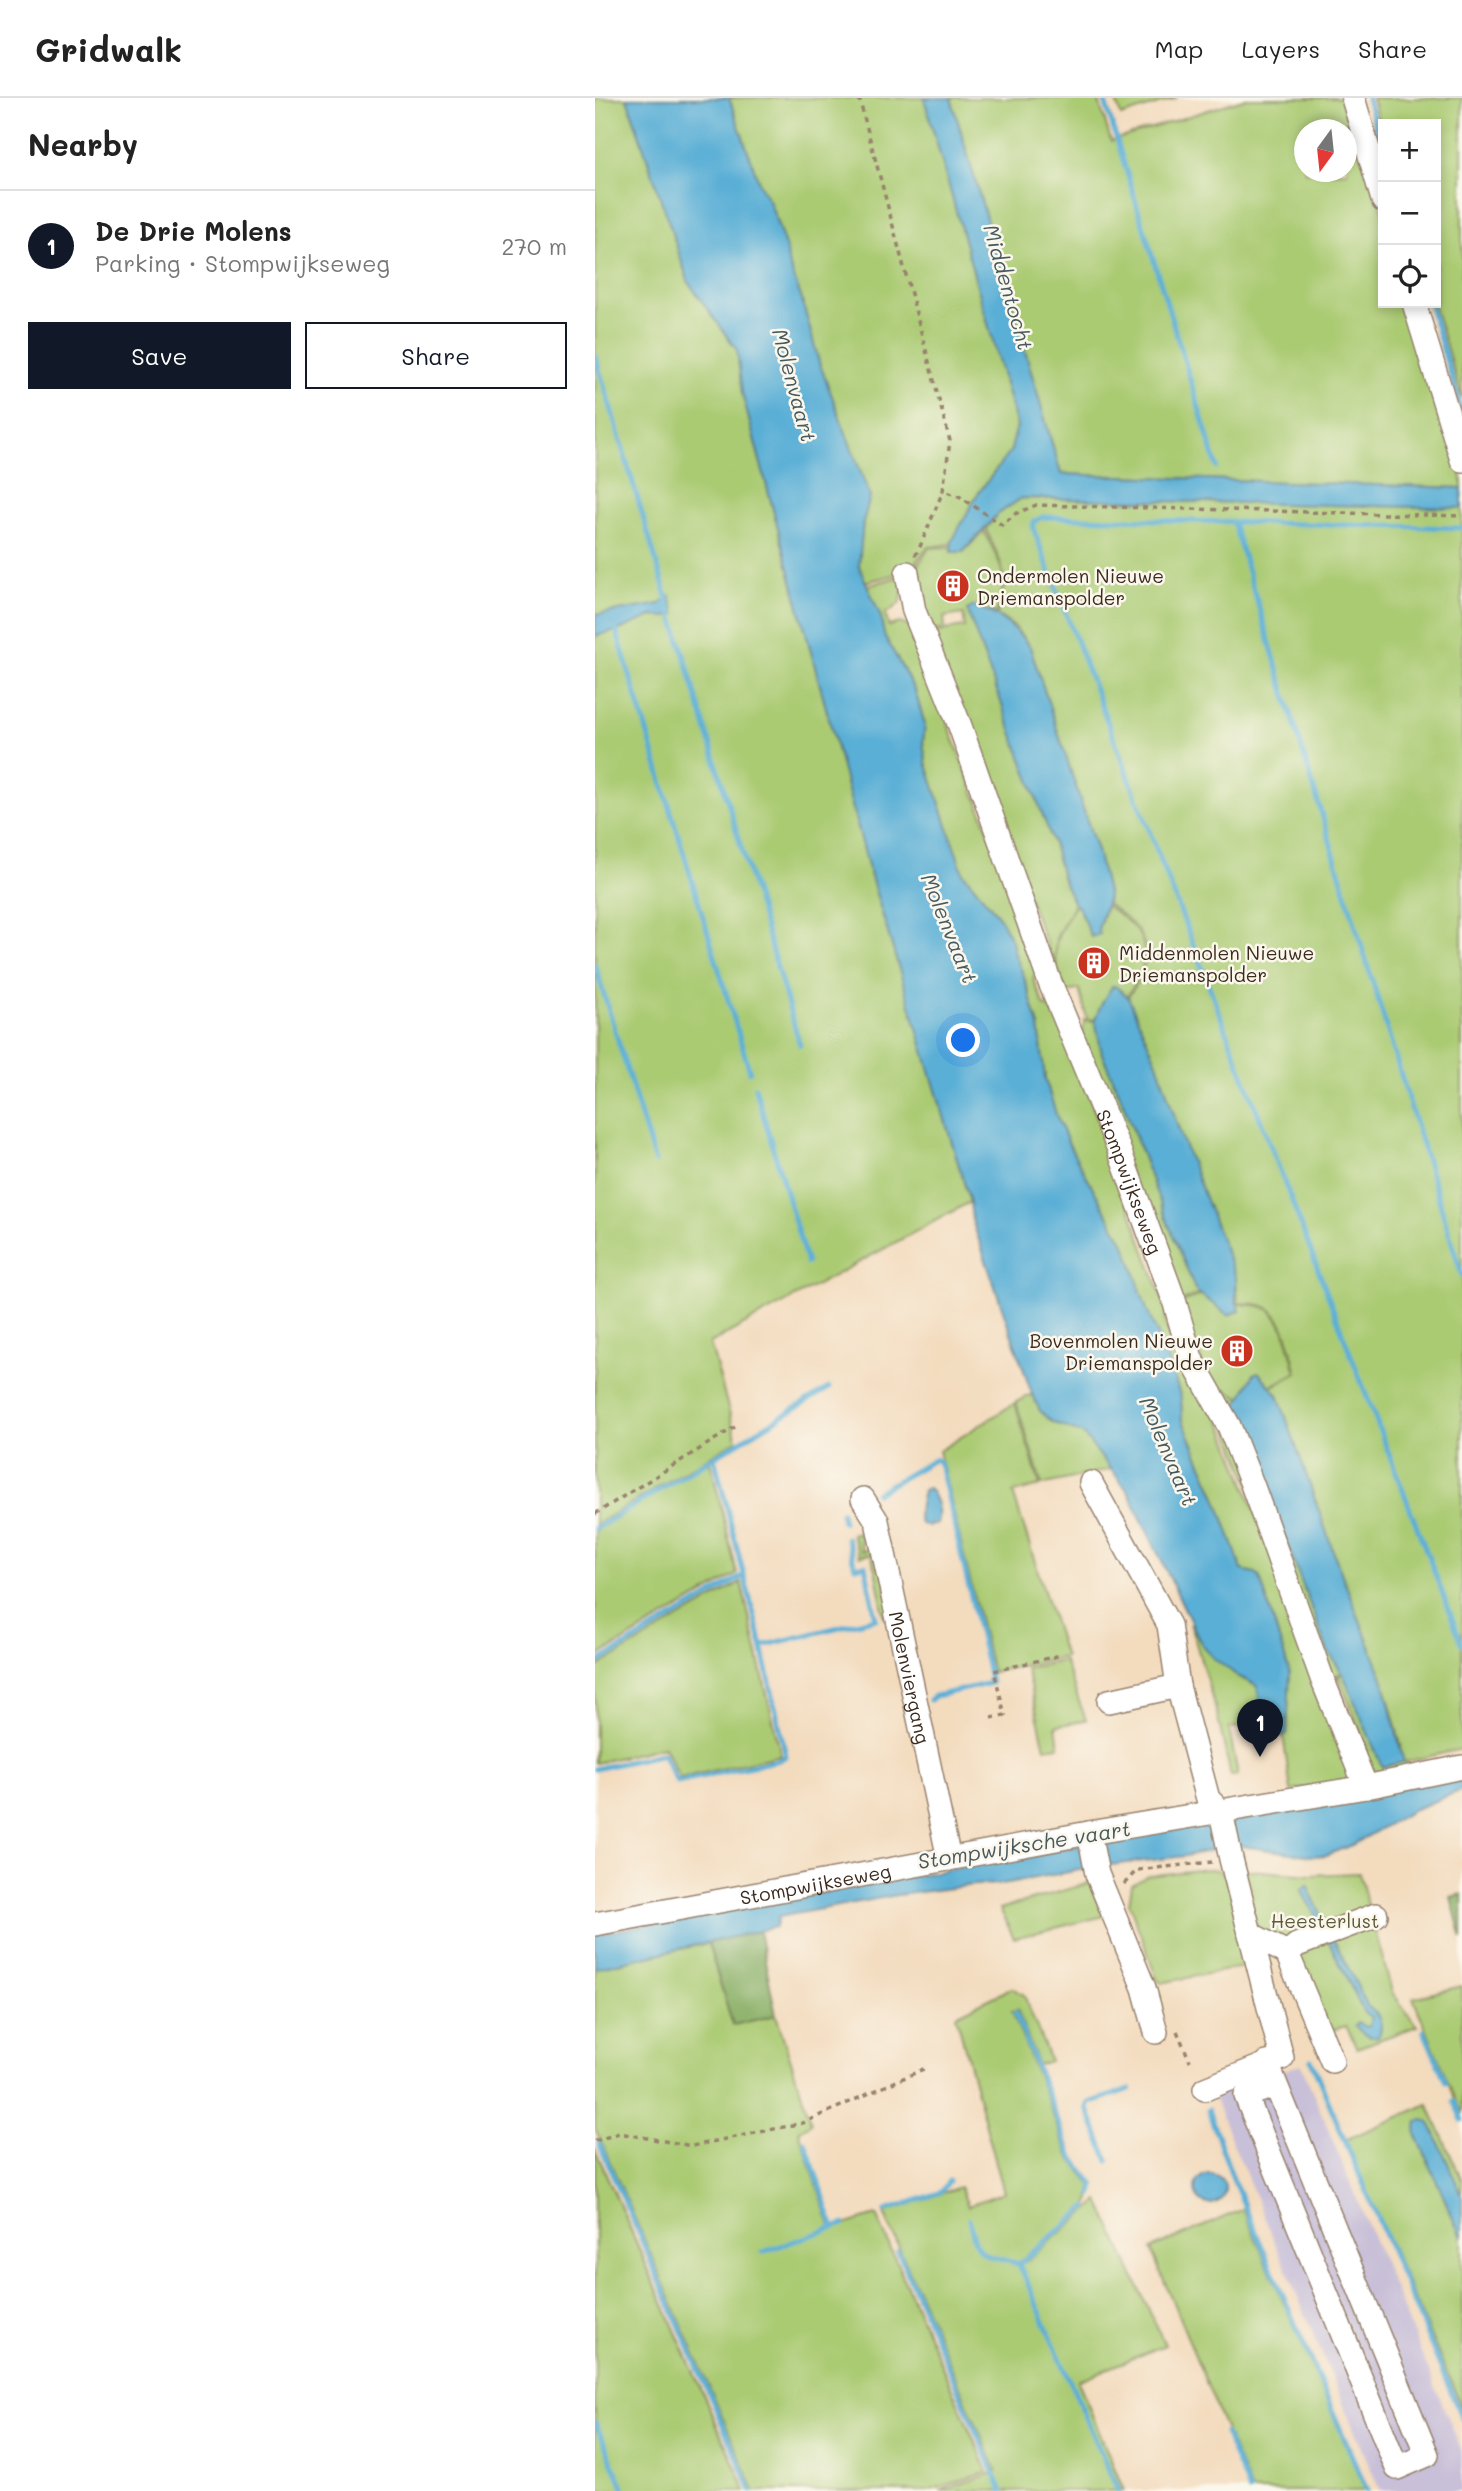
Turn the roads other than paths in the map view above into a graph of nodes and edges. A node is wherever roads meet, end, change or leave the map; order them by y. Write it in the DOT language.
graph roads {
  1 [pos="1353,98"];
  2 [pos="1378,183"];
  3 [pos="1416,308"];
  4 [pos="1462,460"];
  5 [pos="907,573"];
  6 [pos="1091,1483"];
  7 [pos="863,1499"];
  8 [pos="1178,1686"];
  9 [pos="1109,1701"];
  10 [pos="1462,1767"];
  11 [pos="1366,1787"];
  12 [pos="1222,1816"];
  13 [pos="1090,1837"];
  14 [pos="949,1859"];
  15 [pos="1376,1915"];
  16 [pos="595,1924"];
  17 [pos="1250,1934"];
  18 [pos="1287,1953"];
  19 [pos="1165,2028"];
  20 [pos="1332,2061"];
  21 [pos="1267,2063"];
  22 [pos="1276,2085"];
  23 [pos="1205,2089"];
  1 -- 2 [label="street"];
  3 -- 4 [label="street"];
  5 -- 11 [label="street, Stompwijkseweg"];
  6 -- 8 [label="street"];
  7 -- 14 [label="street, Molenviergang"];
  8 -- 9 [label="street"];
  8 -- 12 [label="street"];
  10 -- 11 [label="street, Stompwijkseweg"];
  11 -- 12 [label="street, Stompwijkseweg"];
  12 -- 13 [label="street, Stompwijkseweg"];
  12 -- 17 [label="street"];
  13 -- 14 [label="street, Stompwijkseweg"];
  13 -- 19 [label="street"];
  14 -- 16 [label="street, Stompwijkseweg"];
  15 -- 18 [label="street"];
  17 -- 18 [label="street"];
  17 -- 21 [label="street"];
  18 -- 20 [label="street"];
  21 -- 22 [label="street"];
  21 -- 23 [label="street"];
  22 -- 22 [label="street"];
}
